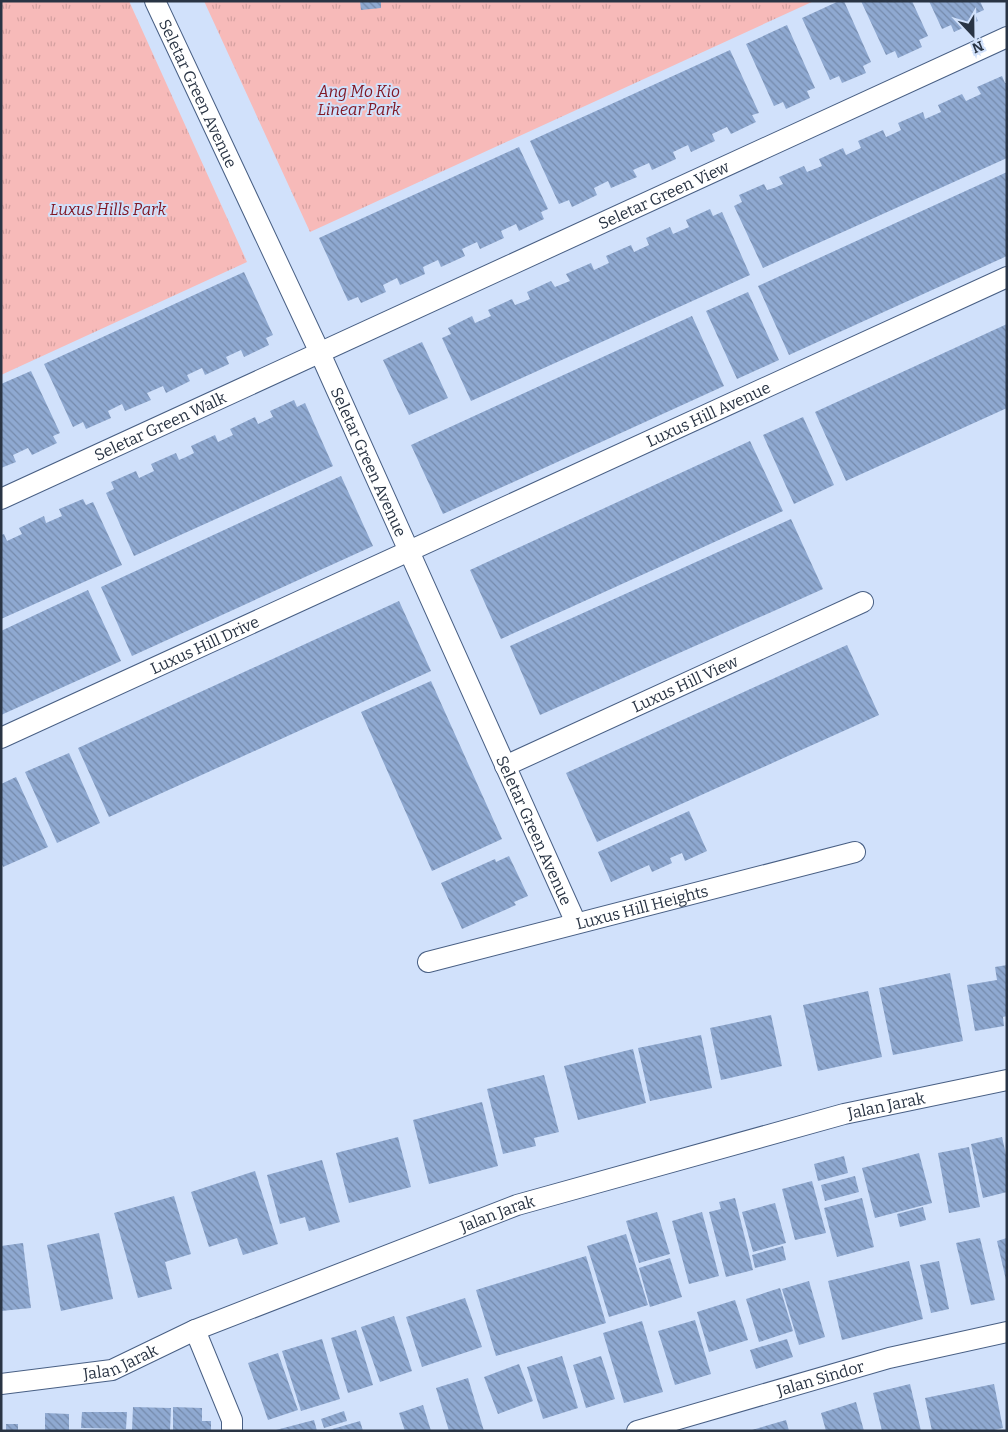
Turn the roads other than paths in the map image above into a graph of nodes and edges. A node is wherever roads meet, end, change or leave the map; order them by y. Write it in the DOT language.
graph roads {
  1 [pos="155,1"];
  2 [pos="1007,37"];
  3 [pos="1007,277"];
  4 [pos="320,352"];
  5 [pos="1,499"];
  6 [pos="408,551"];
  7 [pos="863,602"];
  8 [pos="1,738"];
  9 [pos="505,766"];
  10 [pos="855,852"];
  11 [pos="576,923"];
  12 [pos="428,962"];
  13 [pos="1007,1080"];
  14 [pos="196,1330"];
  15 [pos="1007,1332"];
  16 [pos="1,1384"];
  17 [pos="232,1431"];
  18 [pos="637,1431"];
  1 -- 4 [label="street, Seletar Green Avenue"];
  2 -- 4 [label="street, Seletar Green View"];
  3 -- 6 [label="street, Luxus Hill Avenue"];
  4 -- 5 [label="street, Seletar Green Walk"];
  4 -- 6 [label="street, Seletar Green Avenue"];
  6 -- 8 [label="street, Luxus Hill Drive"];
  6 -- 9 [label="street, Seletar Green Avenue"];
  7 -- 9 [label="street, Luxus Hill View"];
  9 -- 11 [label="street, Seletar Green Avenue"];
  10 -- 11 [label="street, Luxus Hill Heights"];
  11 -- 12 [label="street, Luxus Hill Heights"];
  13 -- 14 [label="street, Jalan Jarak"];
  14 -- 16 [label="street, Jalan Jarak"];
  14 -- 17 [label="street"];
  15 -- 18 [label="street, Jalan Sindor"];
}
